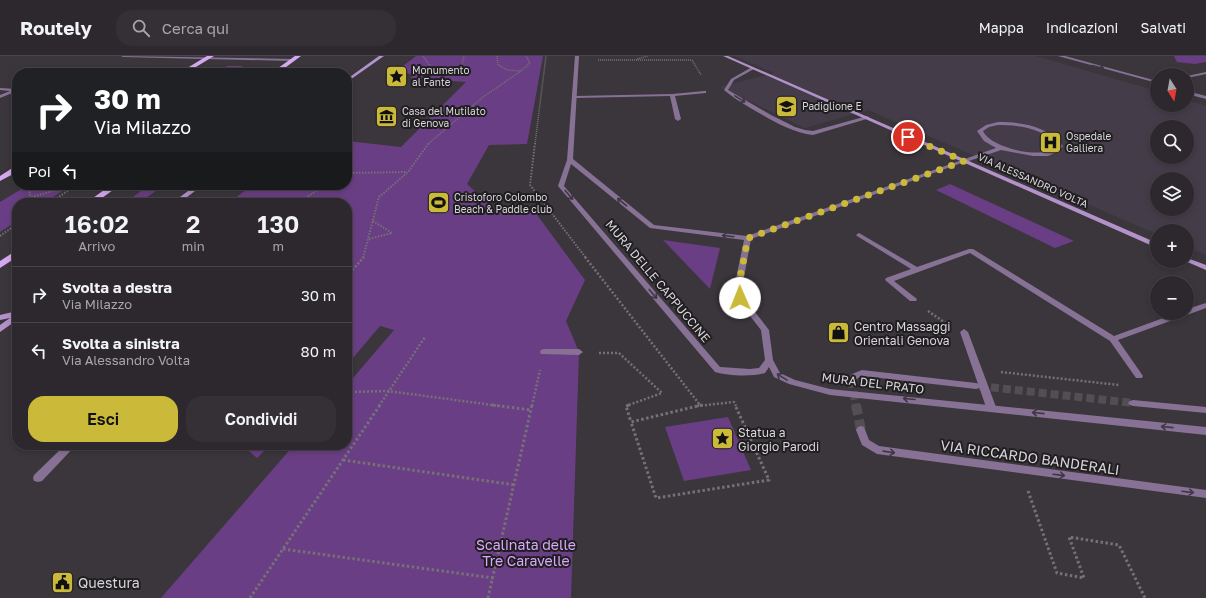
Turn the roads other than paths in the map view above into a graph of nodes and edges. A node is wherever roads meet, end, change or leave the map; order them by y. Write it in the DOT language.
graph roads {
  1 [pos="123,56"];
  2 [pos="298,56"];
  3 [pos="382,56"];
  4 [pos="577,56"];
  5 [pos="725,56"];
  6 [pos="1060,56"];
  7 [pos="209,57"];
  8 [pos="292,60"];
  9 [pos="190,68"];
  10 [pos="281,68"];
  11 [pos="752,68"];
  12 [pos="1206,73"];
  13 [pos="1194,76"];
  14 [pos="352,77"];
  15 [pos="1150,80"];
  16 [pos="0,89"];
  17 [pos="12,90"];
  18 [pos="12,92"];
  19 [pos="704,92"];
  20 [pos="1194,94"];
  21 [pos="672,95"];
  22 [pos="0,97"];
  23 [pos="575,97"];
  24 [pos="1206,98"];
  25 [pos="867,118"];
  26 [pos="678,120"];
  27 [pos="1001,148"];
  28 [pos="570,160"];
  29 [pos="964,161"];
  30 [pos="12,172"];
  31 [pos="0,179"];
  32 [pos="109,190"];
  33 [pos="193,190"];
  34 [pos="97,198"];
  35 [pos="182,198"];
  36 [pos="859,235"];
  37 [pos="748,238"];
  38 [pos="1150,243"];
  39 [pos="12,257"];
  40 [pos="1194,263"];
  41 [pos="0,265"];
  42 [pos="1206,268"];
  43 [pos="917,270"];
  44 [pos="913,299"];
  45 [pos="1206,305"];
  46 [pos="1194,310"];
  47 [pos="12,316"];
  48 [pos="0,318"];
  49 [pos="12,319"];
  50 [pos="1166,320"];
  51 [pos="0,329"];
  52 [pos="964,332"];
  53 [pos="1113,339"];
  54 [pos="544,352"];
  55 [pos="579,352"];
  56 [pos="769,360"];
  57 [pos="1140,376"];
  58 [pos="851,380"];
  59 [pos="976,386"];
  60 [pos="1134,403"];
  61 [pos="991,407"];
  62 [pos="1206,410"];
  63 [pos="861,430"];
  64 [pos="1206,431"];
  65 [pos="66,450"];
  66 [pos="38,478"];
  67 [pos="1206,494"];
  1 -- 7 [label="street"];
  2 -- 8 [label="main road"];
  3 -- 14 [label="street"];
  4 -- 23 [label="street, MURA DELLE CAPPUCCINE"];
  5 -- 11 [label="street, VIA ALESSANDRO VOLTA"];
  6 -- 15 [label="street, one-way"];
  7 -- 8 [label="street"];
  7 -- 9 [label="main road"];
  8 -- 10 [label="main road"];
  11 -- 25 [label="street, VIA ALESSANDRO VOLTA"];
  11 -- 25 [label="street, one-way"];
  12 -- 13 [label="street"];
  16 -- 17 [label="street"];
  18 -- 22 [label="street"];
  19 -- 21 [label="street"];
  20 -- 24 [label="street"];
  21 -- 23 [label="street"];
  21 -- 26 [label="street"];
  23 -- 28 [label="street, MURA DELLE CAPPUCCINE"];
  25 -- 29 [label="street, VIA ALESSANDRO VOLTA"];
  27 -- 27 [label="street"];
  27 -- 29 [label="street"];
  37 -- 28 [label="street, MURA DELLE CAPPUCCINE, one-way"];
  28 -- 56 [label="street, MURA DELLE CAPPUCCINE, one-way"];
  29 -- 37 [label="street"];
  29 -- 38 [label="street, VIA ALESSANDRO VOLTA"];
  30 -- 31 [label="main road"];
  32 -- 34 [label="main road"];
  33 -- 35 [label="street"];
  36 -- 43 [label="street"];
  37 -- 56 [label="street, MURA DEL PRATO"];
  39 -- 41 [label="main road"];
  40 -- 42 [label="street"];
  43 -- 44 [label="street"];
  43 -- 53 [label="street"];
  45 -- 46 [label="street"];
  47 -- 48 [label="street"];
  49 -- 51 [label="street"];
  50 -- 53 [label="street"];
  52 -- 61 [label="street"];
  53 -- 57 [label="street"];
  54 -- 55 [label="street"];
  61 -- 56 [label="street, MURA DEL PRATO, one-way"];
  58 -- 59 [label="street"];
  60 -- 62 [label="street"];
  64 -- 61 [label="street, MURA DEL PRATO, one-way"];
  63 -- 67 [label="street, VIA RICCARDO BANDERALI, one-way"];
  65 -- 66 [label="street"];
}
